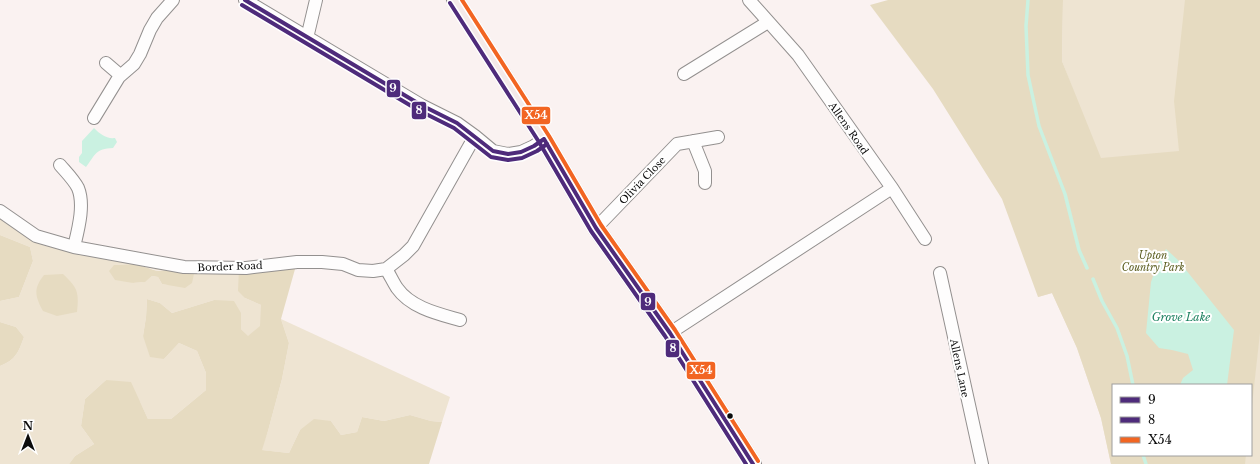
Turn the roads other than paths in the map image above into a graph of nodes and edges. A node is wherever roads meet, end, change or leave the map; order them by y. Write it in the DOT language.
graph roads {
  1 [pos="173,0"];
  2 [pos="245,0"];
  3 [pos="316,0"];
  4 [pos="455,0"];
  5 [pos="749,0"];
  6 [pos="768,22"];
  7 [pos="307,38"];
  8 [pos="106,64"];
  9 [pos="684,74"];
  10 [pos="120,75"];
  11 [pos="94,118"];
  12 [pos="475,136"];
  13 [pos="718,137"];
  14 [pos="544,139"];
  15 [pos="693,141"];
  16 [pos="60,166"];
  17 [pos="705,183"];
  18 [pos="892,188"];
  19 [pos="0,211"];
  20 [pos="596,228"];
  21 [pos="925,239"];
  22 [pos="74,247"];
  23 [pos="386,269"];
  24 [pos="940,273"];
  25 [pos="460,320"];
  26 [pos="670,333"];
  27 [pos="754,464"];
  28 [pos="982,464"];
  1 -- 10 [label="street"];
  2 -- 7 [label="street"];
  3 -- 7 [label="street"];
  4 -- 14 [label="main road"];
  5 -- 6 [label="street, Allens Road"];
  6 -- 9 [label="street"];
  6 -- 18 [label="street, Allens Road"];
  7 -- 12 [label="street"];
  8 -- 10 [label="street"];
  10 -- 11 [label="street"];
  12 -- 14 [label="street"];
  12 -- 23 [label="street"];
  13 -- 15 [label="street, Olivia Close"];
  14 -- 20 [label="main road"];
  15 -- 17 [label="street"];
  15 -- 20 [label="street, Olivia Close"];
  16 -- 22 [label="street"];
  18 -- 21 [label="street, Allens Road"];
  18 -- 26 [label="street"];
  19 -- 22 [label="street, Border Road"];
  20 -- 26 [label="main road"];
  22 -- 23 [label="street, Border Road"];
  23 -- 25 [label="street"];
  24 -- 28 [label="street, Allens Lane"];
  26 -- 27 [label="main road"];
}
